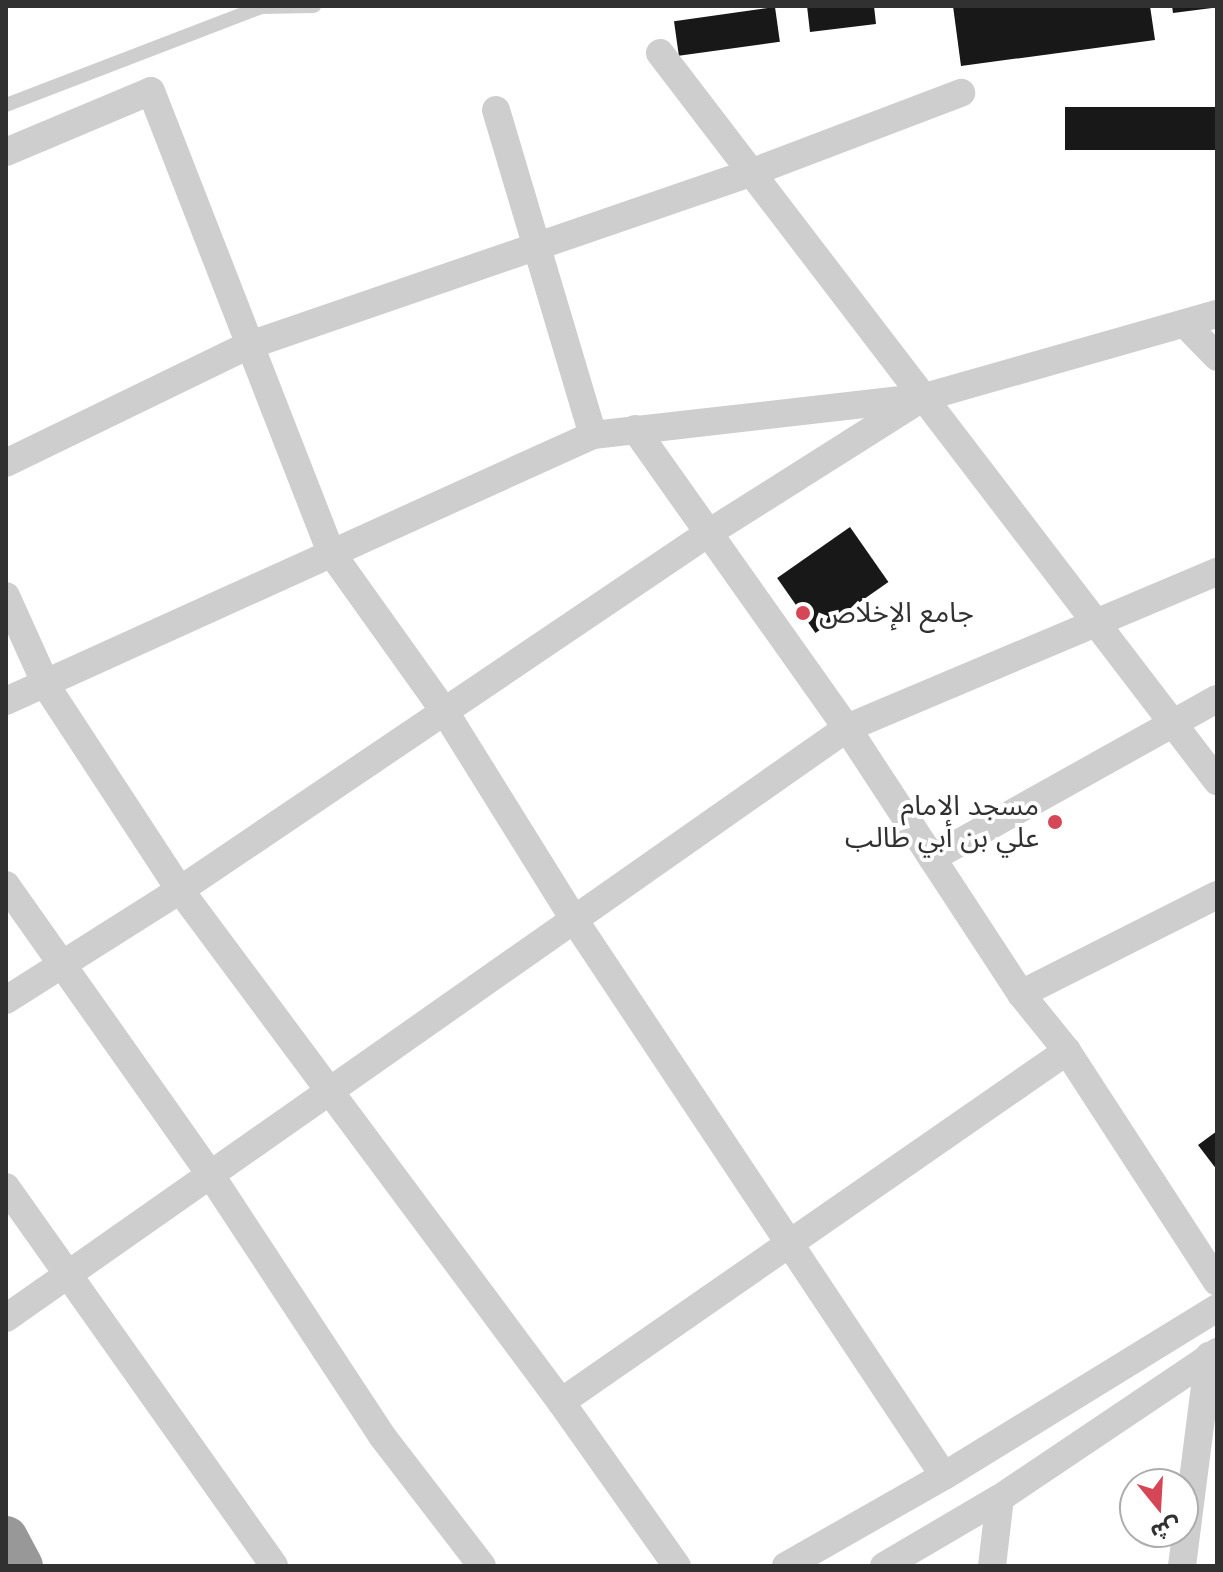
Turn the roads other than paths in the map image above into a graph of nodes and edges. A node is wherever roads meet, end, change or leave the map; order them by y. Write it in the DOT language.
graph roads {
  1 [pos="314,6"];
  2 [pos="660,53"];
  3 [pos="961,93"];
  4 [pos="6,105"];
  5 [pos="496,110"];
  6 [pos="6,152"];
  7 [pos="750,173"];
  8 [pos="536,246"];
  9 [pos="1217,314"];
  10 [pos="1187,326"];
  11 [pos="247,346"];
  12 [pos="1217,357"];
  13 [pos="925,397"];
  14 [pos="635,429"];
  15 [pos="593,435"];
  16 [pos="6,463"];
  17 [pos="707,534"];
  18 [pos="330,551"];
  19 [pos="1217,572"];
  20 [pos="6,596"];
  21 [pos="1099,625"];
  22 [pos="47,687"];
  23 [pos="1217,699"];
  24 [pos="6,701"];
  25 [pos="445,712"];
  26 [pos="1172,724"];
  27 [pos="847,728"];
  28 [pos="1217,781"];
  29 [pos="932,858"];
  30 [pos="6,885"];
  31 [pos="180,890"];
  32 [pos="1217,895"];
  33 [pos="573,918"];
  34 [pos="61,964"];
  35 [pos="1021,994"];
  36 [pos="6,1000"];
  37 [pos="1067,1051"];
  38 [pos="331,1089"];
  39 [pos="210,1174"];
  40 [pos="6,1187"];
  41 [pos="790,1241"];
  42 [pos="66,1273"];
  43 [pos="1217,1282"];
  44 [pos="1217,1308"];
  45 [pos="6,1318"];
  46 [pos="1213,1354"];
  47 [pos="561,1402"];
  48 [pos="944,1476"];
  49 [pos="1000,1498"];
  50 [pos="6,1538"];
  51 [pos="21,1566"];
  52 [pos="274,1566"];
  53 [pos="482,1566"];
  54 [pos="677,1566"];
  55 [pos="786,1566"];
  56 [pos="884,1566"];
  57 [pos="992,1566"];
  58 [pos="1182,1566"];
  1 -- 4 [label="lane"];
  2 -- 7 [label="street"];
  3 -- 7 [label="street"];
  5 -- 8 [label="street"];
  6 -- 11 [label="street"];
  7 -- 8 [label="street"];
  7 -- 13 [label="street"];
  8 -- 11 [label="street"];
  8 -- 15 [label="street"];
  9 -- 10 [label="street"];
  10 -- 12 [label="street"];
  10 -- 13 [label="street"];
  11 -- 16 [label="street"];
  11 -- 18 [label="street"];
  13 -- 14 [label="street"];
  13 -- 17 [label="street"];
  13 -- 21 [label="street"];
  14 -- 15 [label="street"];
  14 -- 17 [label="street"];
  15 -- 18 [label="street"];
  17 -- 25 [label="street"];
  17 -- 27 [label="street"];
  18 -- 22 [label="street"];
  18 -- 25 [label="street"];
  19 -- 21 [label="street"];
  20 -- 22 [label="street"];
  21 -- 26 [label="street"];
  21 -- 27 [label="street"];
  22 -- 24 [label="street"];
  22 -- 31 [label="street"];
  23 -- 26 [label="street"];
  25 -- 31 [label="street"];
  25 -- 33 [label="street"];
  26 -- 28 [label="street"];
  26 -- 29 [label="street"];
  27 -- 29 [label="street"];
  27 -- 33 [label="street"];
  29 -- 35 [label="street"];
  30 -- 34 [label="street"];
  31 -- 34 [label="street"];
  31 -- 38 [label="street"];
  32 -- 35 [label="street"];
  33 -- 38 [label="street"];
  33 -- 41 [label="street"];
  34 -- 36 [label="street"];
  34 -- 39 [label="street"];
  35 -- 37 [label="street"];
  37 -- 41 [label="street"];
  37 -- 43 [label="street"];
  38 -- 39 [label="street"];
  38 -- 47 [label="street"];
  39 -- 42 [label="street"];
  39 -- 53 [label="street"];
  40 -- 42 [label="street"];
  41 -- 47 [label="street"];
  41 -- 48 [label="street"];
  42 -- 45 [label="street"];
  42 -- 52 [label="street"];
  44 -- 48 [label="street"];
  46 -- 49 [label="street"];
  46 -- 58 [label="street"];
  47 -- 54 [label="street"];
  48 -- 55 [label="street"];
  49 -- 56 [label="street"];
  49 -- 57 [label="street"];
  50 -- 51 [label="highway"];
}
